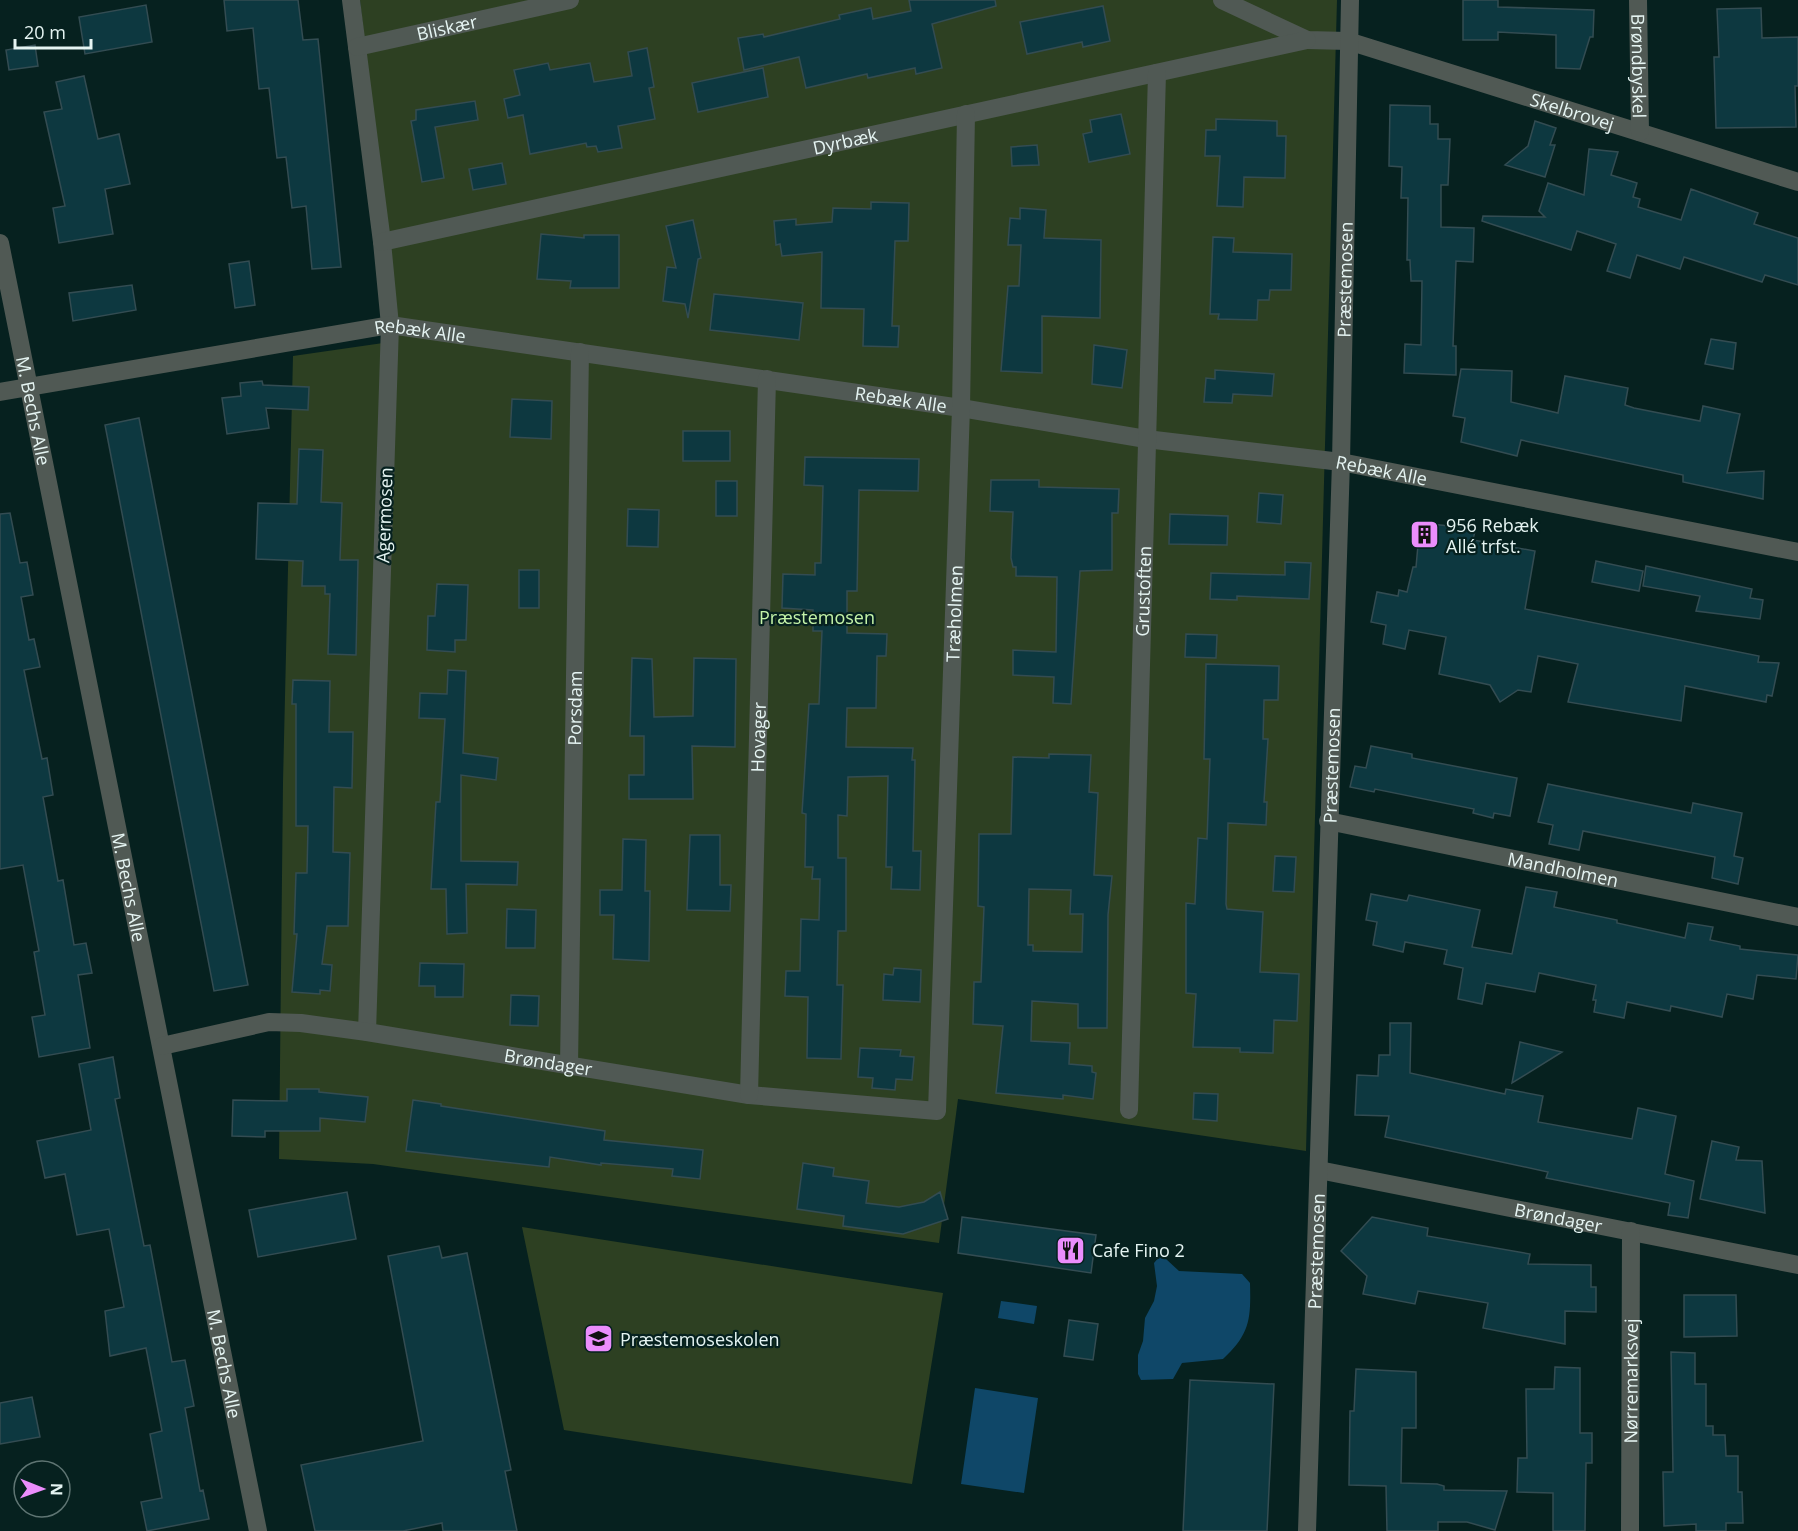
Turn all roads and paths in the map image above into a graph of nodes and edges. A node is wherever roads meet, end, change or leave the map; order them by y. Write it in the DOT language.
graph roads {
  1 [pos="351,0"];
  2 [pos="570,0"];
  3 [pos="1222,0"];
  4 [pos="1350,0"];
  5 [pos="1638,0"];
  6 [pos="1307,40"];
  7 [pos="1348,41"];
  8 [pos="357,47"];
  9 [pos="1157,73"];
  10 [pos="966,114"];
  11 [pos="1640,132"];
  12 [pos="1798,182"];
  13 [pos="382,242"];
  14 [pos="0,243"];
  15 [pos="390,326"];
  16 [pos="580,352"];
  17 [pos="767,379"];
  18 [pos="30,387"];
  19 [pos="0,392"];
  20 [pos="961,408"];
  21 [pos="1146,439"];
  22 [pos="1341,462"];
  23 [pos="1798,552"];
  24 [pos="1328,821"];
  25 [pos="1798,917"];
  26 [pos="367,1032"];
  27 [pos="162,1046"];
  28 [pos="569,1065"];
  29 [pos="749,1095"];
  30 [pos="1129,1110"];
  31 [pos="937,1111"];
  32 [pos="1319,1170"];
  33 [pos="1631,1231"];
  34 [pos="1798,1264"];
  35 [pos="258,1531"];
  36 [pos="1306,1531"];
  37 [pos="1630,1531"];
  1 -- 8 [label="street, Agermosen"];
  2 -- 8 [label="street, Bliskær"];
  3 -- 6 [label="street"];
  4 -- 7 [label="street, Præstemosen"];
  5 -- 11 [label="street, Brøndbyskel"];
  6 -- 7 [label="street, Skelbrovej"];
  6 -- 9 [label="street, Dyrbæk"];
  7 -- 11 [label="street, Skelbrovej"];
  7 -- 22 [label="street, Præstemosen"];
  8 -- 13 [label="street, Agermosen"];
  9 -- 10 [label="street, Dyrbæk"];
  9 -- 21 [label="street, Grustoften"];
  10 -- 13 [label="street, Dyrbæk"];
  10 -- 20 [label="street, Træholmen"];
  11 -- 12 [label="street, Skelbrovej"];
  13 -- 15 [label="street, Agermosen"];
  14 -- 18 [label="street, M. Bechs Alle"];
  15 -- 16 [label="street, Rebæk Alle"];
  15 -- 18 [label="street, Rebæk Alle"];
  15 -- 26 [label="street, Agermosen"];
  16 -- 17 [label="street, Rebæk Alle"];
  16 -- 28 [label="street, Porsdam"];
  17 -- 20 [label="street, Rebæk Alle"];
  17 -- 29 [label="street, Hovager"];
  18 -- 19 [label="street, Rebæk Alle"];
  18 -- 27 [label="street, M. Bechs Alle"];
  20 -- 21 [label="street, Rebæk Alle"];
  20 -- 31 [label="street, Træholmen"];
  21 -- 22 [label="street, Rebæk Alle"];
  21 -- 30 [label="street, Grustoften"];
  22 -- 23 [label="street, Rebæk Alle"];
  22 -- 24 [label="street, Præstemosen"];
  24 -- 25 [label="street, Mandholmen"];
  24 -- 32 [label="street, Præstemosen"];
  26 -- 27 [label="street, Brøndager"];
  26 -- 28 [label="street, Brøndager"];
  27 -- 35 [label="street, M. Bechs Alle"];
  28 -- 29 [label="street, Brøndager"];
  29 -- 31 [label="street, Brøndager"];
  32 -- 33 [label="street, Brøndager"];
  32 -- 36 [label="street, Præstemosen"];
  33 -- 34 [label="street, Brøndager"];
  33 -- 37 [label="street, Nørremarksvej"];
}
